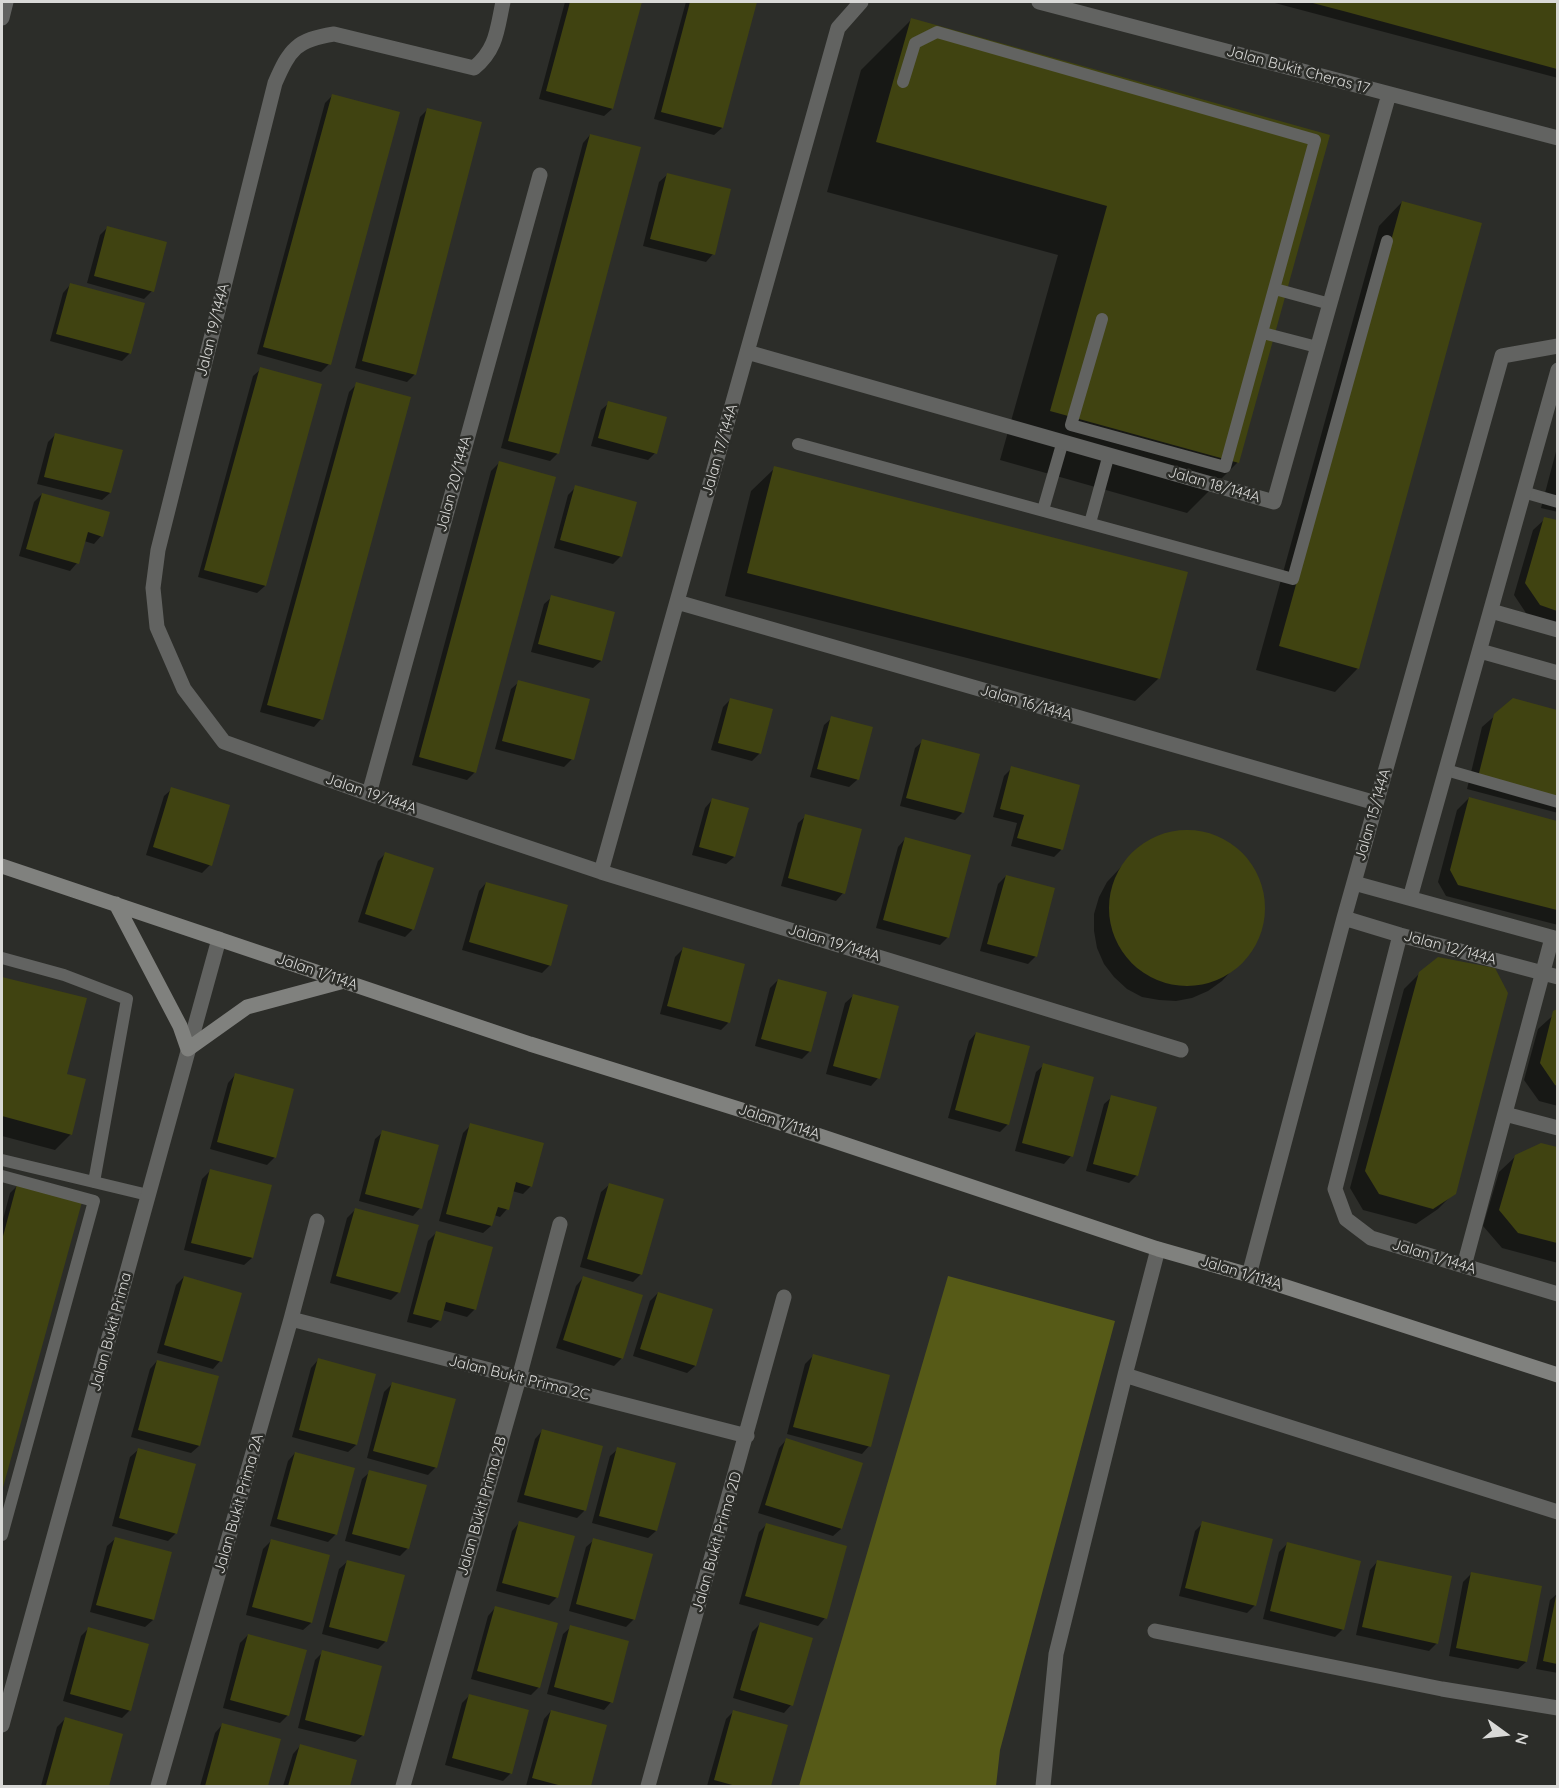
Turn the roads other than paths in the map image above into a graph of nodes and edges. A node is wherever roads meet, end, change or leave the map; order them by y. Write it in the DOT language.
graph roads {
  1 [pos="6,2"];
  2 [pos="503,2"];
  3 [pos="861,2"];
  4 [pos="1039,2"];
  5 [pos="2,18"];
  6 [pos="903,82"];
  7 [pos="1389,94"];
  8 [pos="1557,138"];
  9 [pos="540,174"];
  10 [pos="1387,241"];
  11 [pos="1275,290"];
  12 [pos="1330,304"];
  13 [pos="1101,319"];
  14 [pos="1263,333"];
  15 [pos="1557,346"];
  16 [pos="1317,347"];
  17 [pos="747,352"];
  18 [pos="1556,379"];
  19 [pos="1063,441"];
  20 [pos="798,444"];
  21 [pos="1109,454"];
  22 [pos="1523,492"];
  23 [pos="1557,502"];
  24 [pos="1043,510"];
  25 [pos="1090,523"];
  26 [pos="677,602"];
  27 [pos="1491,611"];
  28 [pos="1557,630"];
  29 [pos="1479,651"];
  30 [pos="1557,672"];
  31 [pos="1446,770"];
  32 [pos="369,794"];
  33 [pos="1557,802"];
  34 [pos="1376,803"];
  35 [pos="2,866"];
  36 [pos="600,872"];
  37 [pos="1354,883"];
  38 [pos="1410,898"];
  39 [pos="116,904"];
  40 [pos="1344,918"];
  41 [pos="1400,935"];
  42 [pos="219,939"];
  43 [pos="1555,939"];
  44 [pos="2,958"];
  45 [pos="1550,975"];
  46 [pos="344,981"];
  47 [pos="188,1049"];
  48 [pos="1181,1050"];
  49 [pos="1505,1114"];
  50 [pos="1557,1128"];
  51 [pos="2,1160"];
  52 [pos="2,1176"];
  53 [pos="94,1182"];
  54 [pos="148,1195"];
  55 [pos="317,1221"];
  56 [pos="560,1224"];
  57 [pos="1158,1249"];
  58 [pos="1464,1266"];
  59 [pos="1249,1275"];
  60 [pos="1557,1294"];
  61 [pos="784,1297"];
  62 [pos="291,1319"];
  63 [pos="1125,1375"];
  64 [pos="1557,1375"];
  65 [pos="519,1378"];
  66 [pos="747,1436"];
  67 [pos="1557,1512"];
  68 [pos="2,1536"];
  69 [pos="1155,1631"];
  70 [pos="1557,1708"];
  71 [pos="2,1725"];
  72 [pos="158,1786"];
  73 [pos="403,1786"];
  74 [pos="648,1786"];
  75 [pos="1043,1786"];
  1 -- 5 [label="street"];
  2 -- 32 [label="street, Jalan 19/144A"];
  3 -- 17 [label="street, Jalan 17/144A"];
  4 -- 7 [label="street, Jalan Bukit Cheras 17"];
  6 -- 11 [label="lane"];
  7 -- 8 [label="street, Jalan Bukit Cheras 17"];
  7 -- 12 [label="street, Jalan 18/144A"];
  9 -- 32 [label="street, Jalan 20/144A"];
  10 -- 25 [label="lane"];
  11 -- 12 [label="lane"];
  11 -- 14 [label="lane"];
  12 -- 16 [label="street, Jalan 18/144A"];
  13 -- 14 [label="lane"];
  14 -- 16 [label="lane"];
  15 -- 34 [label="street, Jalan 15/144A"];
  16 -- 21 [label="street, Jalan 18/144A"];
  17 -- 19 [label="street, Jalan 18/144A"];
  17 -- 26 [label="street, Jalan 17/144A"];
  18 -- 22 [label="street"];
  19 -- 21 [label="street, Jalan 18/144A"];
  19 -- 24 [label="lane"];
  20 -- 24 [label="lane"];
  21 -- 25 [label="lane"];
  22 -- 23 [label="lane"];
  22 -- 27 [label="street"];
  24 -- 25 [label="lane"];
  26 -- 34 [label="street, Jalan 16/144A"];
  26 -- 36 [label="street, Jalan 17/144A"];
  27 -- 28 [label="street"];
  27 -- 29 [label="street"];
  29 -- 30 [label="street"];
  29 -- 31 [label="street"];
  31 -- 33 [label="lane"];
  31 -- 38 [label="street"];
  32 -- 36 [label="street, Jalan 19/144A"];
  34 -- 37 [label="street, Jalan 15/144A"];
  35 -- 39 [label="street, Jalan 1/114A"];
  36 -- 48 [label="street, Jalan 19/144A"];
  37 -- 38 [label="street"];
  37 -- 40 [label="street, Jalan 15/144A"];
  38 -- 43 [label="street"];
  39 -- 42 [label="street, Jalan 1/114A"];
  39 -- 47 [label="street"];
  40 -- 41 [label="street, Jalan 12/144A"];
  40 -- 59 [label="street, Jalan 15/144A"];
  41 -- 45 [label="street, Jalan 12/144A"];
  41 -- 58 [label="street, Jalan 1/144A"];
  42 -- 46 [label="street, Jalan 1/114A"];
  42 -- 47 [label="street, Jalan Bukit Prima"];
  43 -- 45 [label="street"];
  44 -- 53 [label="lane"];
  45 -- 49 [label="street"];
  46 -- 47 [label="street"];
  46 -- 57 [label="street, Jalan 1/114A"];
  47 -- 54 [label="street, Jalan Bukit Prima"];
  49 -- 50 [label="street"];
  49 -- 58 [label="street"];
  51 -- 53 [label="lane"];
  52 -- 68 [label="lane"];
  53 -- 54 [label="lane"];
  54 -- 71 [label="street, Jalan Bukit Prima"];
  55 -- 62 [label="street, Jalan Bukit Prima 2A"];
  56 -- 65 [label="street, Jalan Bukit Prima 2B"];
  57 -- 59 [label="street, Jalan 1/114A"];
  57 -- 63 [label="street"];
  58 -- 60 [label="street, Jalan 1/144A"];
  59 -- 64 [label="street, Jalan 1/114A"];
  61 -- 66 [label="street, Jalan Bukit Prima 2D"];
  62 -- 65 [label="street, Jalan Bukit Prima 2C"];
  62 -- 72 [label="street, Jalan Bukit Prima 2A"];
  63 -- 67 [label="street"];
  63 -- 75 [label="street"];
  65 -- 66 [label="street, Jalan Bukit Prima 2C"];
  65 -- 73 [label="street, Jalan Bukit Prima 2B"];
  66 -- 74 [label="street, Jalan Bukit Prima 2D"];
  69 -- 70 [label="street"];
}
